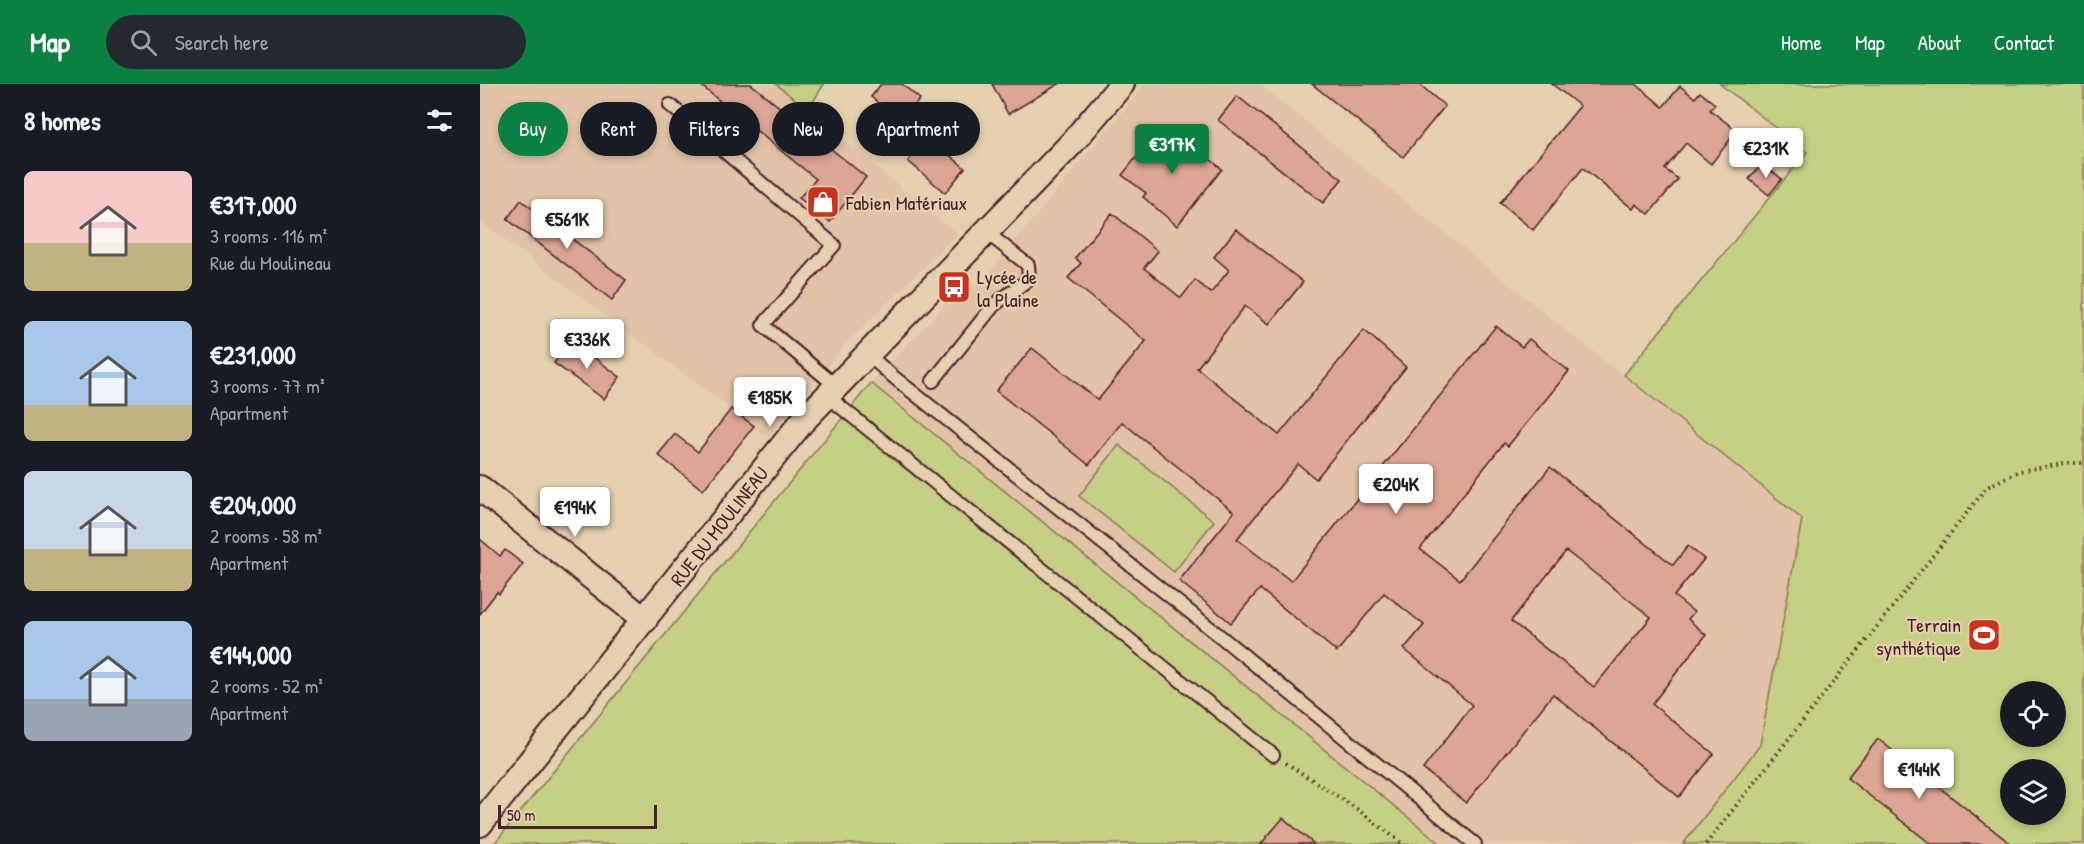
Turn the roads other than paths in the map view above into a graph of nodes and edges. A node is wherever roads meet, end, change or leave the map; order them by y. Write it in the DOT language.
graph roads {
  1 [pos="1122,84"];
  2 [pos="730,156"];
  3 [pos="986,232"];
  4 [pos="867,354"];
  5 [pos="933,381"];
  6 [pos="832,391"];
  7 [pos="480,488"];
  8 [pos="645,620"];
  9 [pos="1273,755"];
  10 [pos="483,813"];
  11 [pos="1475,844"];
  1 -- 3 [label="street, RUE DU MOULINEAU"];
  2 -- 6 [label="lane"];
  3 -- 4 [label="street, RUE DU MOULINEAU"];
  3 -- 5 [label="lane"];
  4 -- 6 [label="street, RUE DU MOULINEAU"];
  4 -- 11 [label="lane"];
  6 -- 8 [label="street, RUE DU MOULINEAU"];
  6 -- 9 [label="lane"];
  7 -- 8 [label="street"];
  8 -- 10 [label="street, RUE DU MOULINEAU"];
}
